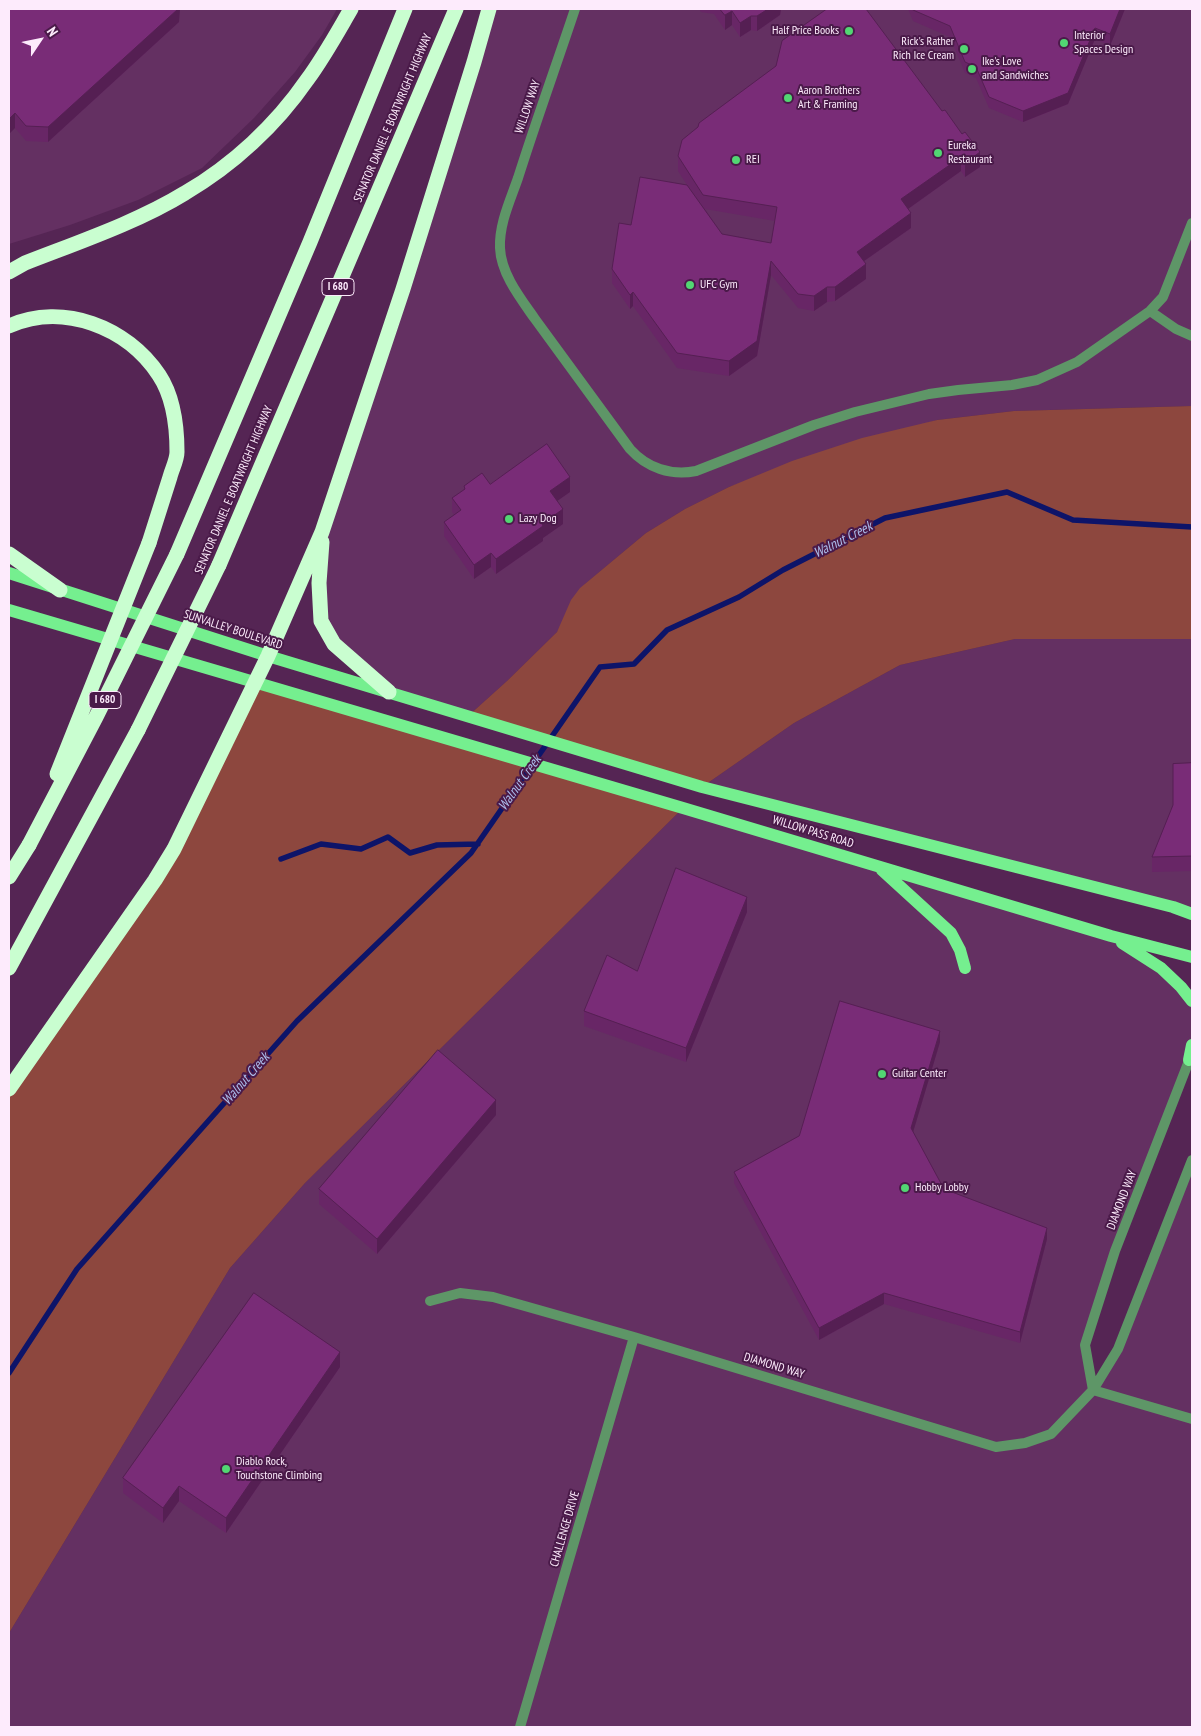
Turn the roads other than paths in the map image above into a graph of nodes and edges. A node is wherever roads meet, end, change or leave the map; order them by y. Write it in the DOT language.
graph roads {
  1 [pos="351,9"];
  2 [pos="405,9"];
  3 [pos="456,9"];
  4 [pos="489,9"];
  5 [pos="575,9"];
  6 [pos="1192,223"];
  7 [pos="9,272"];
  8 [pos="1150,311"];
  9 [pos="9,326"];
  10 [pos="1192,336"];
  11 [pos="322,532"];
  12 [pos="9,554"];
  13 [pos="9,573"];
  14 [pos="60,590"];
  15 [pos="9,610"];
  16 [pos="268,656"];
  17 [pos="255,682"];
  18 [pos="389,692"];
  19 [pos="450,712"];
  20 [pos="28,845"];
  21 [pos="878,866"];
  22 [pos="9,877"];
  23 [pos="1192,914"];
  24 [pos="1111,936"];
  25 [pos="1192,957"];
  26 [pos="9,968"];
  27 [pos="965,968"];
  28 [pos="1192,1001"];
  29 [pos="1192,1045"];
  30 [pos="1190,1056"];
  31 [pos="9,1088"];
  32 [pos="1192,1160"];
  33 [pos="430,1301"];
  34 [pos="634,1337"];
  35 [pos="1093,1390"];
  36 [pos="1192,1419"];
  37 [pos="520,1727"];
  1 -- 7 [label="highway"];
  2 -- 20 [label="highway, I 680, bridge"];
  3 -- 26 [label="highway, SENATOR DANIEL E BOATWRIGHT HIGHWAY / I 680, bridge"];
  4 -- 11 [label="highway"];
  5 -- 8 [label="street, WILLOW WAY"];
  6 -- 8 [label="street, WILLOW WAY"];
  8 -- 10 [label="street"];
  9 -- 20 [label="highway, bridge"];
  11 -- 16 [label="highway"];
  11 -- 18 [label="highway"];
  12 -- 14 [label="highway"];
  13 -- 14 [label="main road, SUNVALLEY BOULEVARD"];
  14 -- 16 [label="main road, SUNVALLEY BOULEVARD"];
  15 -- 17 [label="main road"];
  16 -- 17 [label="highway"];
  16 -- 18 [label="main road, SUNVALLEY BOULEVARD"];
  17 -- 21 [label="main road, WILLOW PASS ROAD"];
  17 -- 31 [label="highway"];
  18 -- 19 [label="main road, SUNVALLEY BOULEVARD"];
  19 -- 23 [label="main road, WILLOW PASS ROAD"];
  20 -- 22 [label="highway, I 680"];
  21 -- 24 [label="main road, WILLOW PASS ROAD"];
  21 -- 27 [label="main road"];
  24 -- 25 [label="main road, WILLOW PASS ROAD"];
  24 -- 28 [label="main road"];
  29 -- 30 [label="main road"];
  30 -- 35 [label="street, DIAMOND WAY"];
  32 -- 35 [label="street, DIAMOND WAY"];
  33 -- 34 [label="street, DIAMOND WAY"];
  34 -- 35 [label="street, DIAMOND WAY"];
  34 -- 37 [label="street, CHALLENGE DRIVE"];
  35 -- 36 [label="street"];
}
